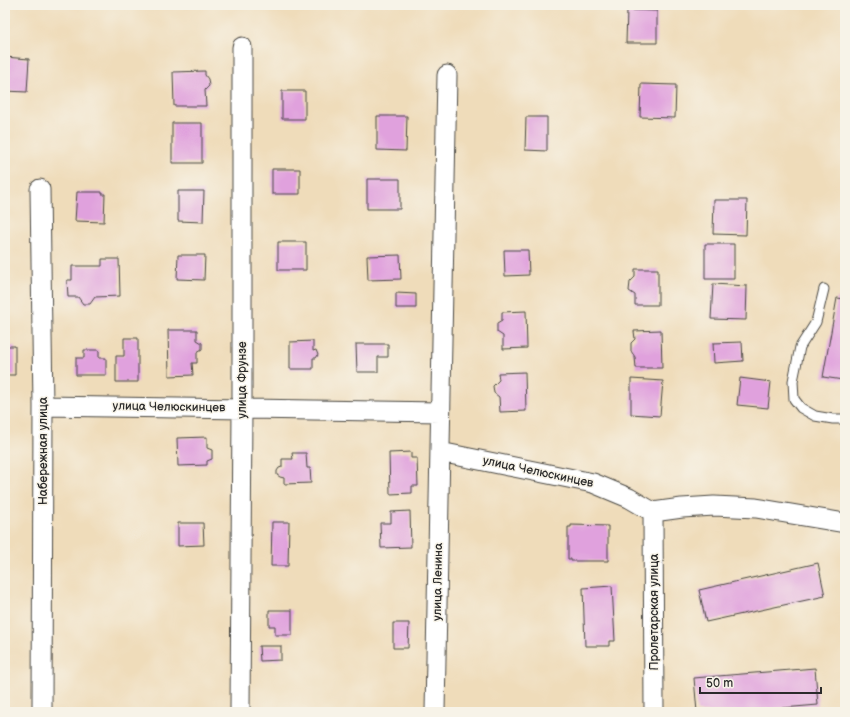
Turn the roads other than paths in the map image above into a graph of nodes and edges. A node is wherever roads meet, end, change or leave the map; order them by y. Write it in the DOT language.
graph roads {
  1 [pos="242,47"];
  2 [pos="447,75"];
  3 [pos="40,189"];
  4 [pos="824,289"];
  5 [pos="43,406"];
  6 [pos="242,408"];
  7 [pos="440,412"];
  8 [pos="845,419"];
  9 [pos="440,452"];
  10 [pos="653,512"];
  11 [pos="845,523"];
  12 [pos="42,712"];
  13 [pos="240,712"];
  14 [pos="435,712"];
  15 [pos="654,712"];
  1 -- 6 [label="street, улица Фрунзе"];
  2 -- 7 [label="street, улица Ленина"];
  3 -- 5 [label="street, Набережная улица"];
  4 -- 8 [label="lane"];
  5 -- 6 [label="street, улица Челюскинцев"];
  5 -- 12 [label="street, Набережная улица"];
  6 -- 7 [label="street, улица Челюскинцев"];
  6 -- 13 [label="street, улица Фрунзе"];
  7 -- 9 [label="street, улица Ленина"];
  9 -- 10 [label="street, улица Челюскинцев"];
  9 -- 14 [label="street, улица Ленина"];
  10 -- 11 [label="street"];
  10 -- 15 [label="street, Пролетарская улица"];
}
